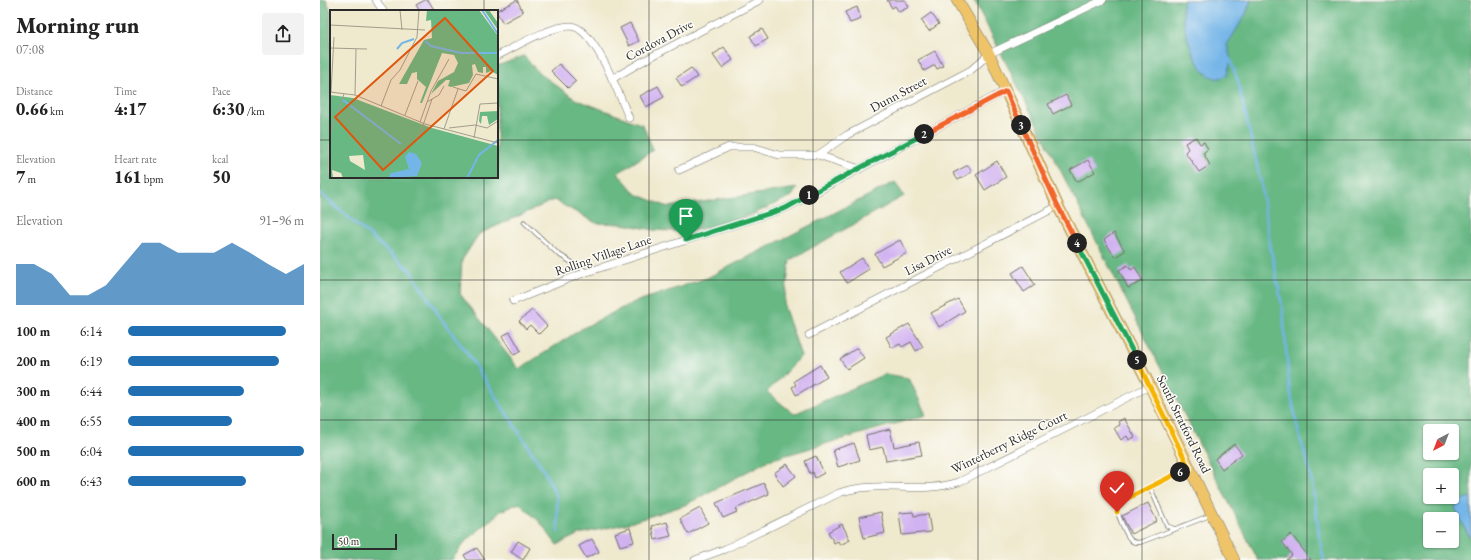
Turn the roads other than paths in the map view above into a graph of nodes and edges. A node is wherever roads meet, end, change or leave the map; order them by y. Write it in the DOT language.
graph roads {
  1 [pos="376,0"];
  2 [pos="760,0"];
  3 [pos="957,0"];
  4 [pos="1103,0"];
  5 [pos="382,10"];
  6 [pos="989,54"];
  7 [pos="498,56"];
  8 [pos="612,79"];
  9 [pos="1006,91"];
  10 [pos="629,118"];
  11 [pos="818,155"];
  12 [pos="860,169"];
  13 [pos="679,170"];
  14 [pos="1058,206"];
  15 [pos="524,222"];
  16 [pos="587,272"];
  17 [pos="512,301"];
  18 [pos="809,335"];
  19 [pos="1150,386"];
  20 [pos="1189,468"];
  21 [pos="1150,487"];
  22 [pos="1212,514"];
  23 [pos="1175,529"];
  24 [pos="695,560"];
  25 [pos="1234,560"];
  1 -- 5 [label="street"];
  2 -- 8 [label="street, Cordova Drive"];
  3 -- 6 [label="main road, South Stratford Road"];
  4 -- 6 [label="street, Dunn Street"];
  6 -- 9 [label="main road, South Stratford Road"];
  6 -- 11 [label="street, Dunn Street"];
  7 -- 8 [label="street"];
  8 -- 10 [label="street"];
  9 -- 12 [label="street, Rolling Village Lane"];
  9 -- 14 [label="main road, South Stratford Road"];
  11 -- 12 [label="street"];
  11 -- 13 [label="street"];
  12 -- 16 [label="street, Rolling Village Lane"];
  14 -- 18 [label="street, Lisa Drive"];
  14 -- 19 [label="main road, South Stratford Road"];
  15 -- 16 [label="lane"];
  16 -- 17 [label="street, Rolling Village Lane"];
  19 -- 20 [label="main road, South Stratford Road"];
  19 -- 24 [label="street, Winterberry Ridge Court"];
  20 -- 21 [label="lane"];
  20 -- 22 [label="main road, South Stratford Road"];
  21 -- 23 [label="lane"];
  21 -- 23 [label="lane"];
  22 -- 23 [label="lane"];
  22 -- 25 [label="main road, South Stratford Road"];
}
